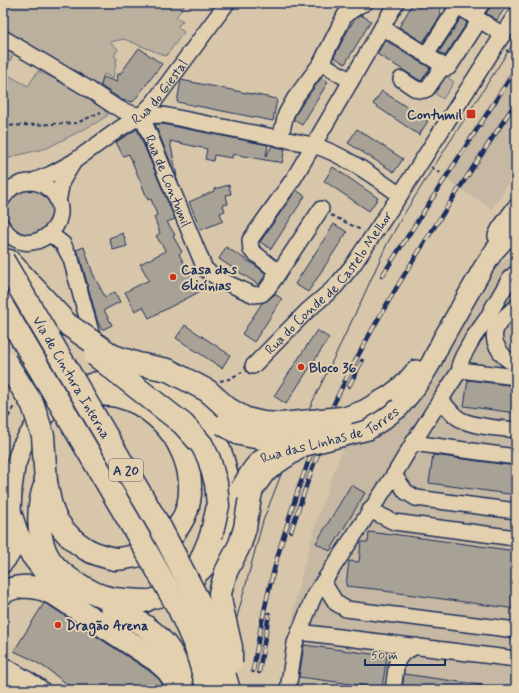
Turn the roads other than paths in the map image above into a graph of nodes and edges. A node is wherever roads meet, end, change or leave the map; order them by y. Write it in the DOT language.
graph roads {
  1 [pos="227,3"];
  2 [pos="365,3"];
  3 [pos="396,3"];
  4 [pos="482,3"];
  5 [pos="455,5"];
  6 [pos="516,14"];
  7 [pos="476,18"];
  8 [pos="382,27"];
  9 [pos="508,35"];
  10 [pos="3,38"];
  11 [pos="426,55"];
  12 [pos="321,63"];
  13 [pos="443,66"];
  14 [pos="401,79"];
  15 [pos="351,81"];
  16 [pos="140,116"];
  17 [pos="280,139"];
  18 [pos="313,145"];
  19 [pos="73,162"];
  20 [pos="31,182"];
  21 [pos="400,195"];
  22 [pos="3,198"];
  23 [pos="58,202"];
  24 [pos="321,209"];
  25 [pos="516,209"];
  26 [pos="3,227"];
  27 [pos="516,227"];
  28 [pos="50,234"];
  29 [pos="516,242"];
  30 [pos="8,245"];
  31 [pos="495,250"];
  32 [pos="3,260"];
  33 [pos="483,268"];
  34 [pos="516,273"];
  35 [pos="275,278"];
  36 [pos="3,307"];
  37 [pos="516,308"];
  38 [pos="67,324"];
  39 [pos="91,332"];
  40 [pos="3,358"];
  41 [pos="516,364"];
  42 [pos="253,366"];
  43 [pos="460,370"];
  44 [pos="516,377"];
  45 [pos="67,396"];
  46 [pos="441,399"];
  47 [pos="394,401"];
  48 [pos="199,410"];
  49 [pos="342,418"];
  50 [pos="516,430"];
  51 [pos="413,443"];
  52 [pos="298,448"];
  53 [pos="516,457"];
  54 [pos="394,475"];
  55 [pos="46,482"];
  56 [pos="233,508"];
  57 [pos="370,510"];
  58 [pos="516,511"];
  59 [pos="11,533"];
  60 [pos="516,538"];
  61 [pos="3,563"];
  62 [pos="193,579"];
  63 [pos="3,581"];
  64 [pos="323,582"];
  65 [pos="58,584"];
  66 [pos="3,593"];
  67 [pos="145,601"];
  68 [pos="111,606"];
  69 [pos="516,630"];
  70 [pos="299,632"];
  71 [pos="416,646"];
  72 [pos="516,659"];
  73 [pos="7,682"];
  74 [pos="40,690"];
  75 [pos="183,690"];
  76 [pos="208,690"];
  77 [pos="230,690"];
  78 [pos="288,690"];
  79 [pos="393,690"];
  1 -- 16 [label="street, Rua do Giestal"];
  2 -- 12 [label="street"];
  3 -- 8 [label="street"];
  4 -- 7 [label="street"];
  5 -- 7 [label="street"];
  5 -- 11 [label="street"];
  6 -- 9 [label="street, Rua do Conde de Castelo Melhor"];
  7 -- 9 [label="street"];
  7 -- 13 [label="street"];
  8 -- 11 [label="street"];
  8 -- 15 [label="street"];
  9 -- 21 [label="street, Rua do Conde de Castelo Melhor"];
  10 -- 16 [label="street"];
  11 -- 13 [label="street"];
  12 -- 15 [label="street"];
  12 -- 17 [label="street"];
  13 -- 14 [label="street"];
  15 -- 18 [label="street"];
  16 -- 17 [label="street, Rua do Conde de Castelo Melhor"];
  16 -- 19 [label="street, Rua do Giestal"];
  16 -- 35 [label="street, Rua de Contumil"];
  17 -- 18 [label="street, Rua do Conde de Castelo Melhor"];
  18 -- 21 [label="street, Rua do Conde de Castelo Melhor"];
  18 -- 35 [label="street"];
  19 -- 20 [label="street, Rua do Giestal"];
  19 -- 23 [label="street, Rua do Giestal"];
  20 -- 22 [label="street, Rua do Giestal"];
  20 -- 23 [label="street"];
  21 -- 42 [label="street, Rua do Conde de Castelo Melhor"];
  23 -- 28 [label="street, Rua do Giestal"];
  24 -- 35 [label="street, Rua de Contumil"];
  25 -- 31 [label="main road"];
  26 -- 30 [label="street"];
  27 -- 31 [label="main road, Rua das Linhas de Torres"];
  28 -- 30 [label="street"];
  28 -- 39 [label="street"];
  29 -- 33 [label="main road"];
  30 -- 38 [label="highway"];
  31 -- 33 [label="main road, Rua das Linhas de Torres"];
  32 -- 77 [label="highway, Via de Cintura Interna / A 20, bridge"];
  33 -- 47 [label="main road, Rua das Linhas de Torres"];
  34 -- 43 [label="street"];
  36 -- 76 [label="highway, Via de Cintura Interna / A 20, bridge"];
  37 -- 41 [label="street"];
  38 -- 49 [label="highway, bridge"];
  38 -- 62 [label="highway, bridge"];
  40 -- 55 [label="highway, bridge"];
  43 -- 44 [label="street"];
  43 -- 46 [label="street"];
  45 -- 48 [label="main road, Rua das Linhas de Torres"];
  45 -- 55 [label="highway"];
  45 -- 59 [label="main road, Rua das Linhas de Torres"];
  46 -- 50 [label="street"];
  46 -- 51 [label="street"];
  47 -- 49 [label="main road, Rua das Linhas de Torres"];
  47 -- 52 [label="main road, Rua das Linhas de Torres, bridge"];
  48 -- 49 [label="main road, Rua das Linhas de Torres, bridge"];
  48 -- 56 [label="main road"];
  51 -- 53 [label="street"];
  51 -- 54 [label="street"];
  52 -- 56 [label="main road, Rua das Linhas de Torres, bridge"];
  52 -- 77 [label="highway, bridge"];
  54 -- 57 [label="street"];
  54 -- 58 [label="street"];
  55 -- 67 [label="highway"];
  56 -- 62 [label="main road"];
  57 -- 60 [label="street"];
  57 -- 64 [label="street"];
  59 -- 61 [label="main road"];
  59 -- 65 [label="main road"];
  62 -- 67 [label="main road"];
  63 -- 65 [label="main road"];
  64 -- 69 [label="street"];
  64 -- 70 [label="street"];
  65 -- 68 [label="main road"];
  66 -- 75 [label="highway"];
  67 -- 68 [label="main road"];
  68 -- 75 [label="highway"];
  70 -- 71 [label="street"];
  70 -- 78 [label="street"];
  71 -- 72 [label="street"];
  71 -- 79 [label="street"];
  73 -- 74 [label="main road"];
}
